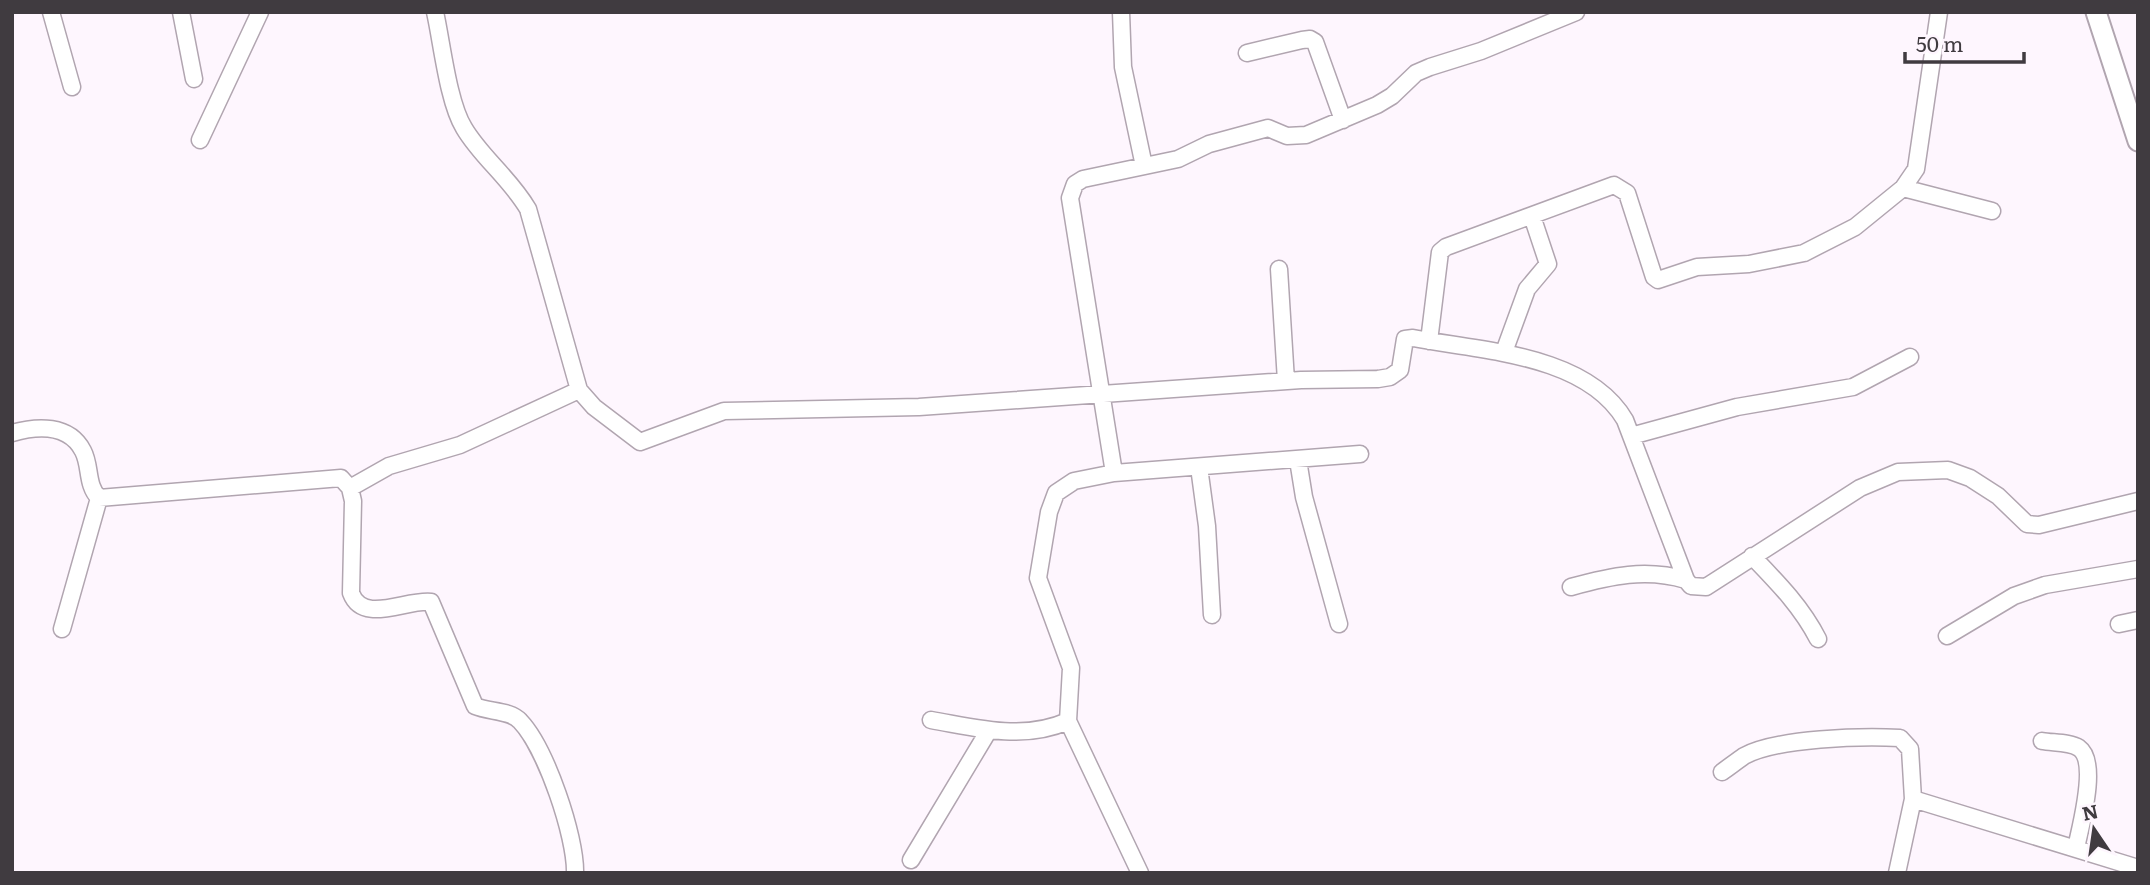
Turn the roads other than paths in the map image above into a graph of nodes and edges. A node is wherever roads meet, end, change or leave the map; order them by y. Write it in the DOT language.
graph roads {
  1 [pos="51,12"];
  2 [pos="181,12"];
  3 [pos="260,12"];
  4 [pos="435,12"];
  5 [pos="1121,12"];
  6 [pos="1577,12"];
  7 [pos="1939,12"];
  8 [pos="2096,12"];
  9 [pos="1247,53"];
  10 [pos="194,79"];
  11 [pos="72,87"];
  12 [pos="1343,120"];
  13 [pos="200,140"];
  14 [pos="2138,140"];
  15 [pos="1144,166"];
  16 [pos="1903,188"];
  17 [pos="1992,211"];
  18 [pos="1532,216"];
  19 [pos="1279,269"];
  20 [pos="1429,341"];
  21 [pos="1504,352"];
  22 [pos="1910,357"];
  23 [pos="1286,382"];
  24 [pos="579,390"];
  25 [pos="1102,396"];
  26 [pos="12,433"];
  27 [pos="1631,436"];
  28 [pos="1360,454"];
  29 [pos="1298,460"];
  30 [pos="1199,467"];
  31 [pos="1114,473"];
  32 [pos="350,488"];
  33 [pos="99,498"];
  34 [pos="2138,502"];
  35 [pos="1752,556"];
  36 [pos="2138,569"];
  37 [pos="1686,580"];
  38 [pos="1572,587"];
  39 [pos="1212,615"];
  40 [pos="2138,620"];
  41 [pos="1339,624"];
  42 [pos="2119,624"];
  43 [pos="62,629"];
  44 [pos="1947,636"];
  45 [pos="1818,639"];
  46 [pos="931,720"];
  47 [pos="1068,721"];
  48 [pos="989,730"];
  49 [pos="2042,741"];
  50 [pos="1722,772"];
  51 [pos="1913,799"];
  52 [pos="2076,848"];
  53 [pos="911,860"];
  54 [pos="2138,868"];
  55 [pos="575,873"];
  56 [pos="1140,873"];
  57 [pos="1897,873"];
  1 -- 11 [label="street"];
  2 -- 10 [label="street"];
  3 -- 13 [label="street"];
  4 -- 24 [label="street"];
  5 -- 15 [label="street"];
  6 -- 12 [label="street"];
  7 -- 16 [label="street"];
  8 -- 14 [label="street"];
  9 -- 12 [label="street"];
  12 -- 15 [label="street"];
  15 -- 25 [label="street"];
  16 -- 17 [label="street"];
  16 -- 18 [label="street"];
  18 -- 20 [label="street"];
  18 -- 21 [label="street"];
  19 -- 23 [label="street"];
  20 -- 21 [label="street"];
  20 -- 23 [label="street"];
  21 -- 27 [label="street"];
  22 -- 27 [label="street"];
  23 -- 25 [label="street"];
  24 -- 25 [label="street"];
  24 -- 32 [label="street"];
  25 -- 31 [label="street"];
  26 -- 33 [label="street"];
  27 -- 37 [label="street"];
  28 -- 29 [label="street"];
  29 -- 30 [label="street"];
  29 -- 41 [label="street"];
  30 -- 31 [label="street"];
  30 -- 39 [label="street"];
  31 -- 47 [label="street"];
  32 -- 33 [label="street"];
  32 -- 55 [label="street"];
  33 -- 43 [label="street"];
  34 -- 35 [label="street"];
  35 -- 37 [label="street"];
  35 -- 45 [label="street"];
  36 -- 44 [label="street"];
  37 -- 38 [label="street"];
  40 -- 42 [label="street"];
  46 -- 48 [label="street"];
  47 -- 48 [label="street"];
  47 -- 56 [label="street"];
  48 -- 53 [label="street"];
  49 -- 52 [label="street"];
  50 -- 51 [label="street"];
  51 -- 52 [label="street"];
  51 -- 57 [label="street"];
  52 -- 54 [label="street"];
}
